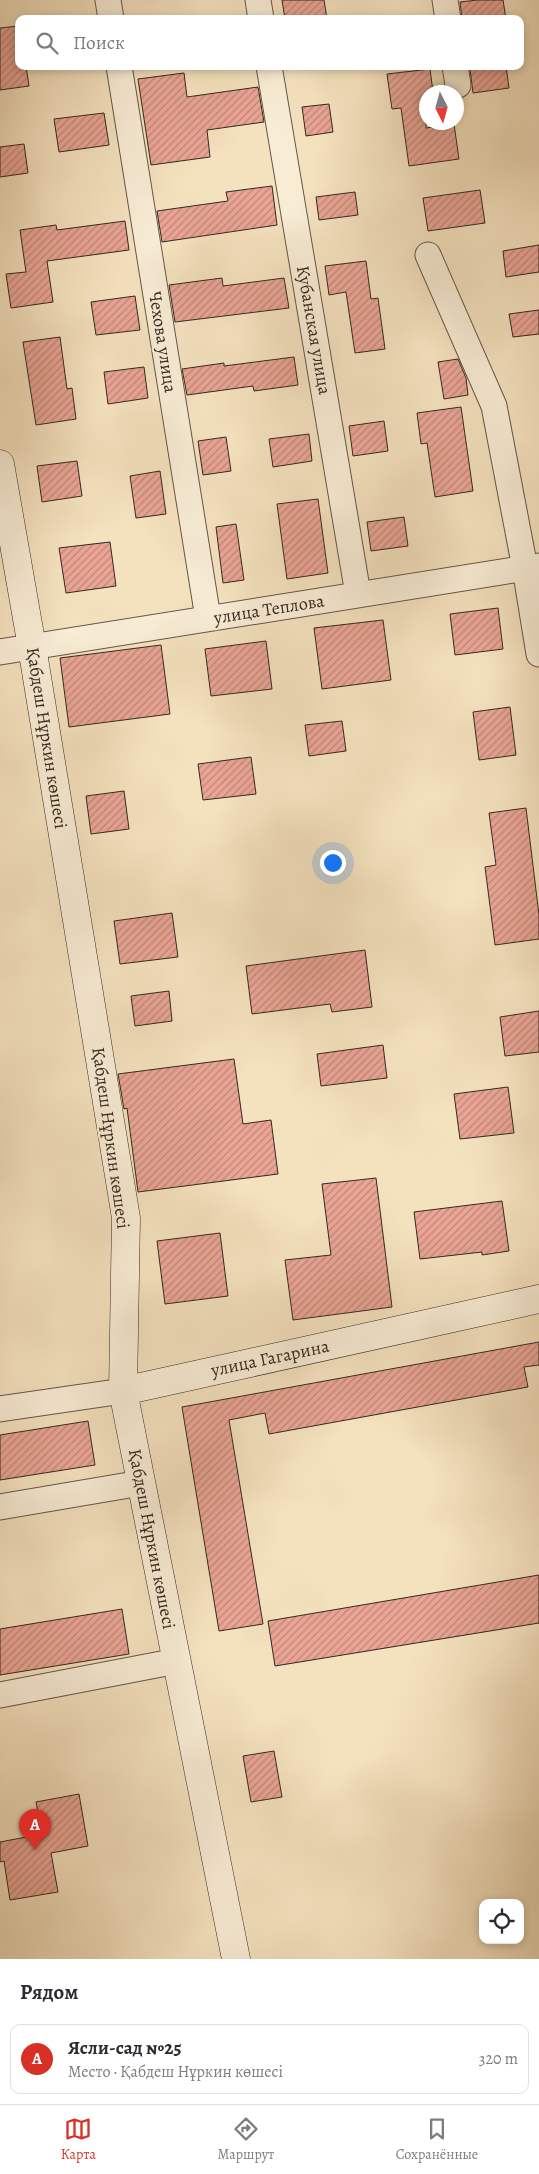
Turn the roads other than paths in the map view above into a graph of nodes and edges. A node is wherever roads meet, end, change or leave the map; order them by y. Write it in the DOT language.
graph roads {
  1 [pos="108,0"];
  2 [pos="258,0"];
  3 [pos="445,0"];
  4 [pos="110,15"];
  5 [pos="260,15"];
  6 [pos="447,15"];
  7 [pos="120,70"];
  8 [pos="270,70"];
  9 [pos="428,255"];
  10 [pos="0,464"];
  11 [pos="532,567"];
  12 [pos="358,594"];
  13 [pos="208,618"];
  14 [pos="32,647"];
  15 [pos="0,652"];
  16 [pos="539,654"];
  17 [pos="539,1299"];
  18 [pos="123,1391"];
  19 [pos="0,1409"];
  20 [pos="141,1483"];
  21 [pos="0,1507"];
  22 [pos="177,1661"];
  23 [pos="0,1695"];
  24 [pos="236,1959"];
  1 -- 4 [label="street"];
  2 -- 5 [label="street"];
  3 -- 6 [label="street"];
  7 -- 13 [label="street, Чехова улица"];
  8 -- 12 [label="street, Кубанская улица"];
  9 -- 11 [label="street"];
  10 -- 14 [label="street, Қабдеш Нұркин көшесі"];
  11 -- 12 [label="street, улица Теплова"];
  11 -- 16 [label="street"];
  12 -- 13 [label="street, улица Теплова"];
  13 -- 14 [label="street, улица Теплова"];
  14 -- 15 [label="street, улица Теплова"];
  14 -- 18 [label="street, Қабдеш Нұркин көшесі"];
  17 -- 18 [label="street, улица Гагарина"];
  18 -- 19 [label="street, улица Гагарина"];
  18 -- 20 [label="street, Қабдеш Нұркин көшесі"];
  20 -- 21 [label="street"];
  20 -- 22 [label="street, Қабдеш Нұркин көшесі"];
  22 -- 23 [label="street"];
  22 -- 24 [label="street, Қабдеш Нұркин көшесі"];
}
